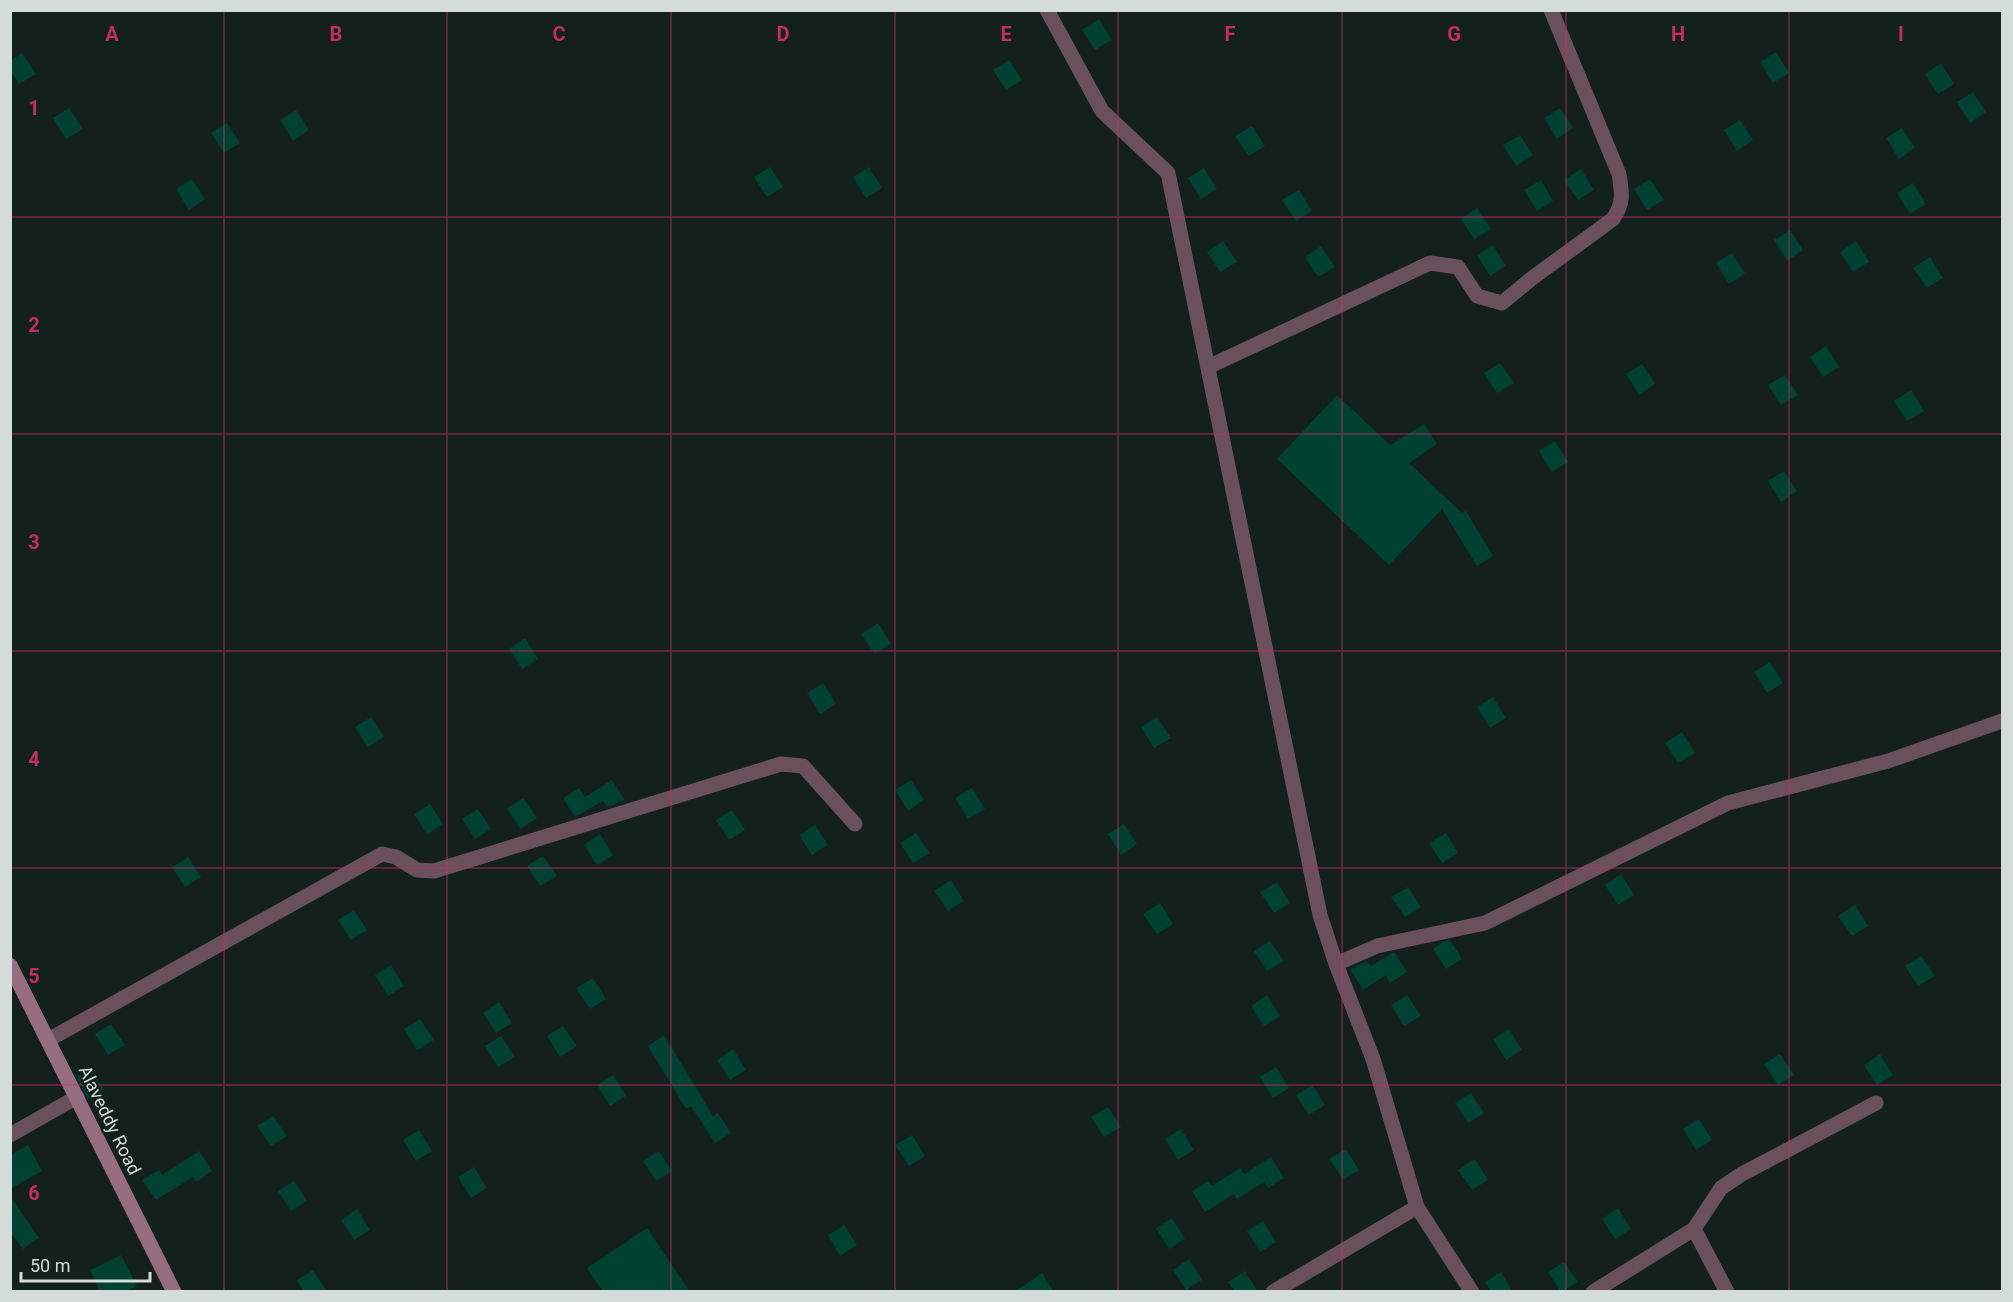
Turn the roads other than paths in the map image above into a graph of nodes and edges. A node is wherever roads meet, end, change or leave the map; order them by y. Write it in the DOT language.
graph roads {
  1 [pos="1047,10"];
  2 [pos="1551,10"];
  3 [pos="1208,367"];
  4 [pos="2002,720"];
  5 [pos="855,824"];
  6 [pos="1336,964"];
  7 [pos="10,965"];
  8 [pos="48,1040"];
  9 [pos="77,1097"];
  10 [pos="1876,1102"];
  11 [pos="10,1135"];
  12 [pos="1417,1207"];
  13 [pos="1694,1229"];
  14 [pos="174,1292"];
  15 [pos="1273,1292"];
  16 [pos="1472,1292"];
  17 [pos="1593,1292"];
  18 [pos="1727,1292"];
  1 -- 3 [label="street"];
  2 -- 3 [label="street"];
  3 -- 6 [label="street"];
  4 -- 6 [label="street"];
  5 -- 8 [label="street"];
  6 -- 12 [label="street"];
  7 -- 8 [label="street, Alaveddy Road"];
  8 -- 9 [label="street, Alaveddy Road"];
  9 -- 11 [label="street"];
  9 -- 14 [label="street, Alaveddy Road"];
  10 -- 13 [label="street"];
  12 -- 15 [label="street"];
  12 -- 16 [label="street"];
  13 -- 17 [label="street"];
  13 -- 18 [label="street"];
}
